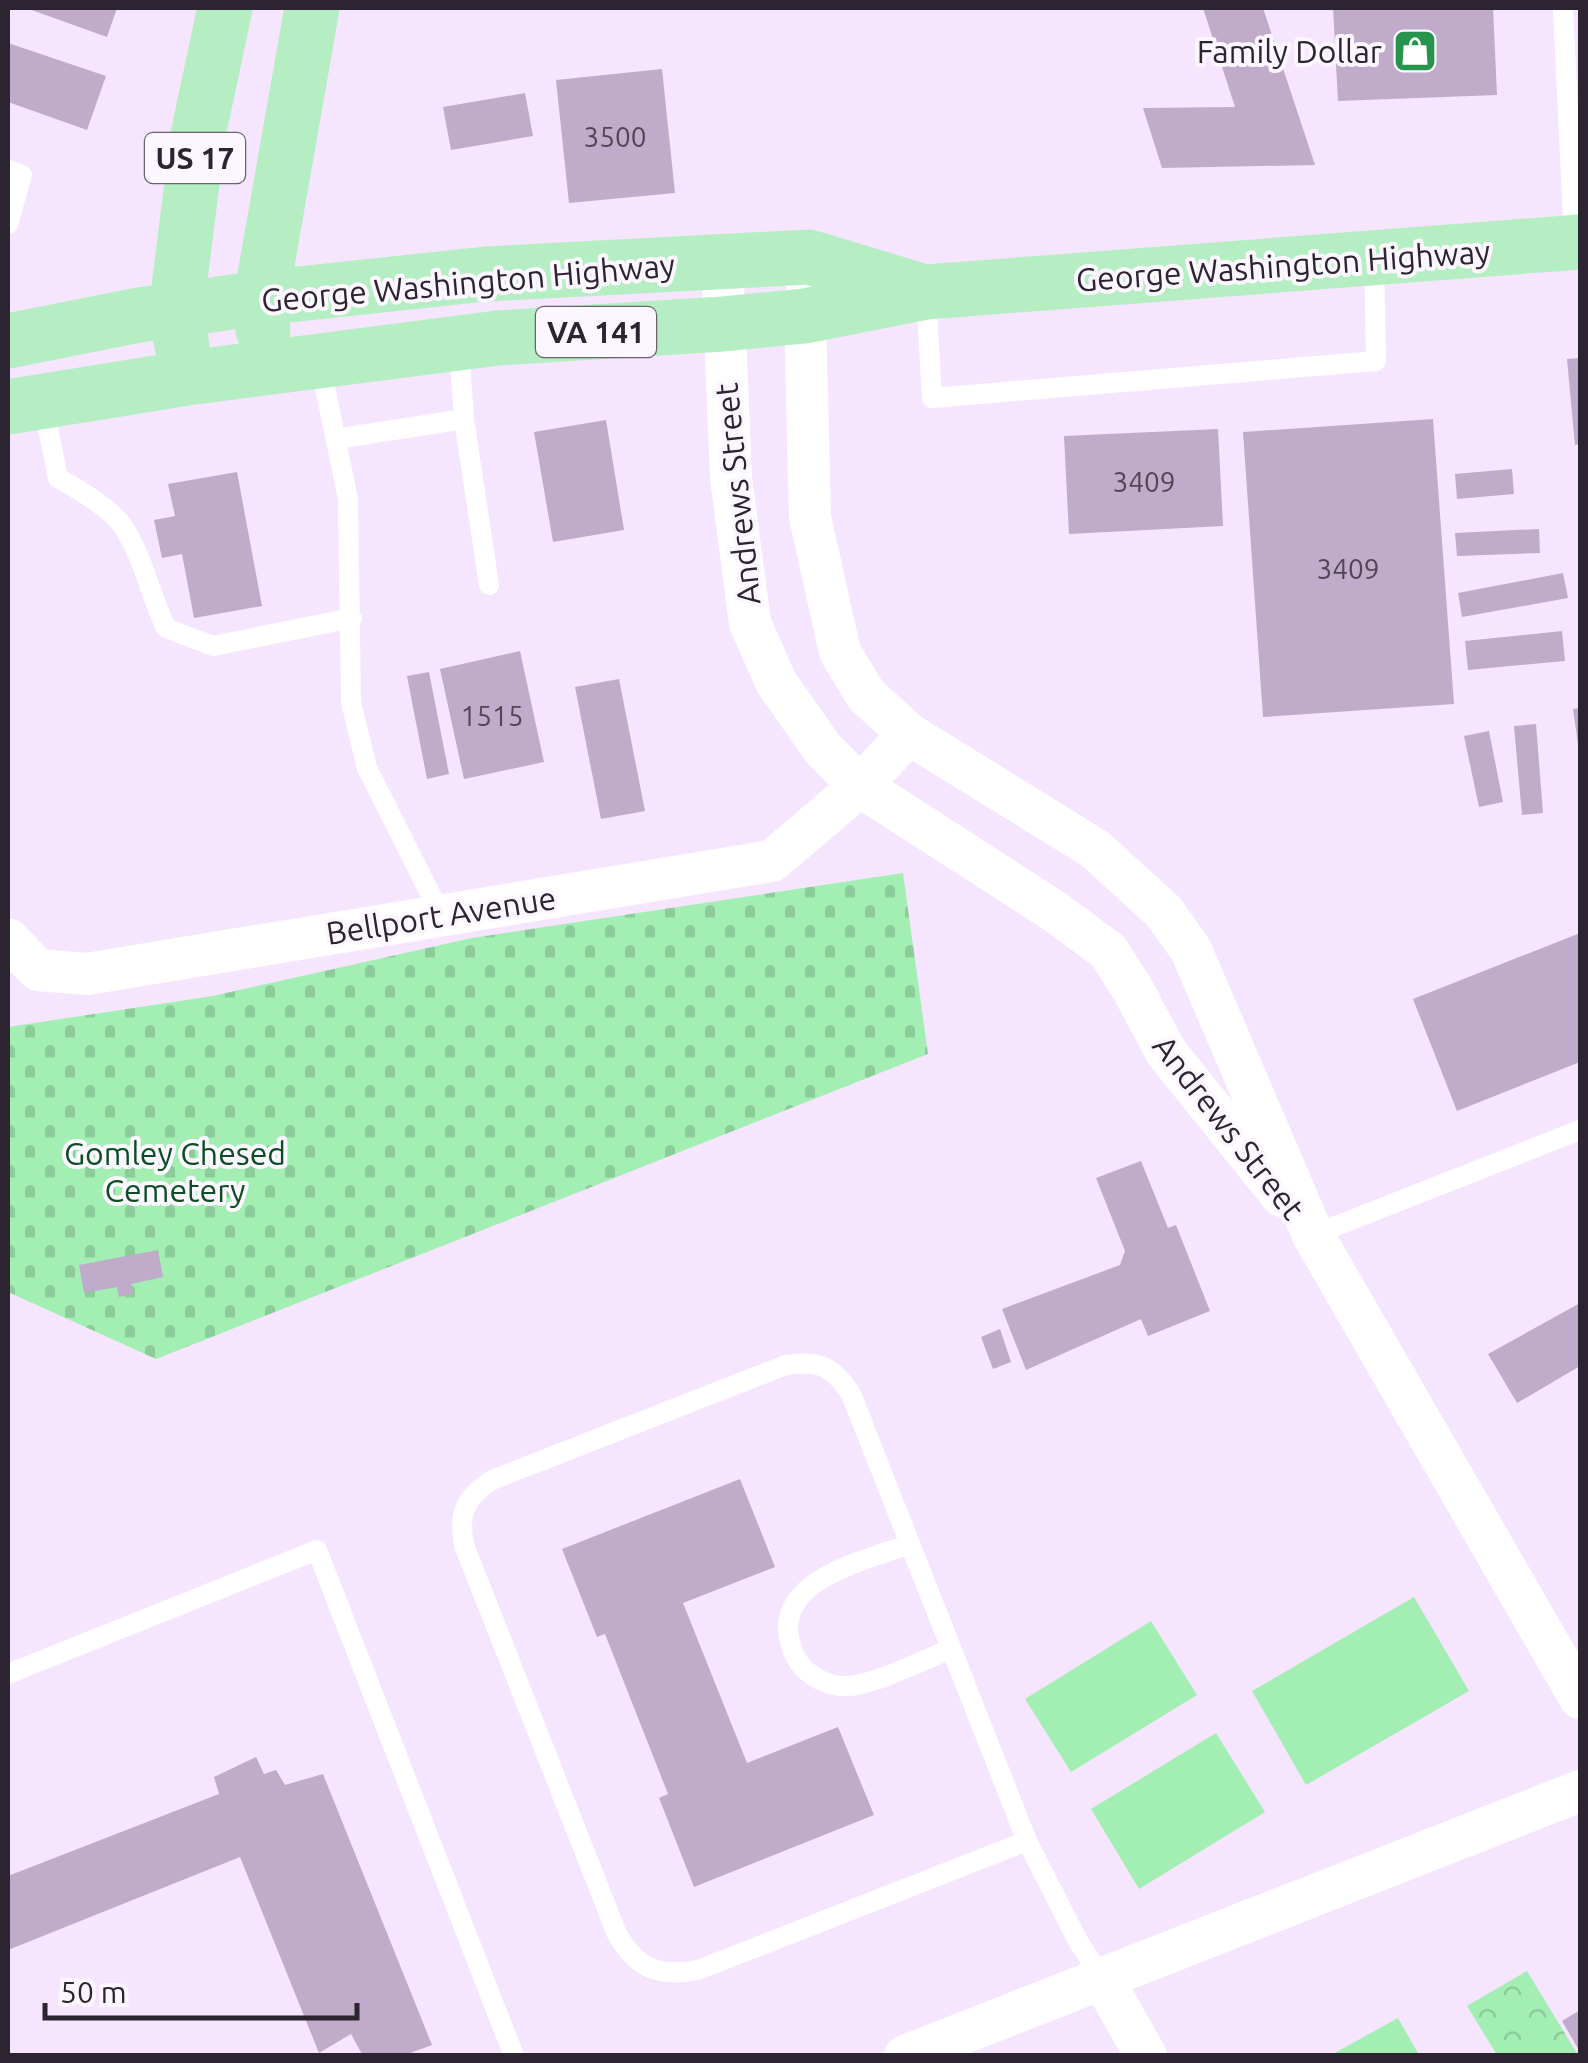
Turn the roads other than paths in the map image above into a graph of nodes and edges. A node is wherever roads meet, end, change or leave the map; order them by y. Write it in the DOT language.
graph roads {
  1 [pos="225,8"];
  2 [pos="312,8"];
  3 [pos="1563,8"];
  4 [pos="1574,93"];
  5 [pos="8,170"];
  6 [pos="8,224"];
  7 [pos="1577,242"];
  8 [pos="809,256"];
  9 [pos="1374,258"];
  10 [pos="722,261"];
  11 [pos="926,292"];
  12 [pos="262,298"];
  13 [pos="176,311"];
  14 [pos="805,316"];
  15 [pos="723,324"];
  16 [pos="8,341"];
  17 [pos="458,343"];
  18 [pos="320,361"];
  19 [pos="265,368"];
  20 [pos="187,378"];
  21 [pos="25,404"];
  22 [pos="464,419"];
  23 [pos="336,439"];
  24 [pos="489,585"];
  25 [pos="352,618"];
  26 [pos="909,734"];
  27 [pos="860,786"];
  28 [pos="441,915"];
  29 [pos="8,939"];
  30 [pos="1580,1130"];
  31 [pos="1313,1235"];
  32 [pos="910,1544"];
  33 [pos="952,1649"];
  34 [pos="8,1674"];
  35 [pos="1580,1698"];
  36 [pos="1580,1791"];
  37 [pos="1027,1841"];
  38 [pos="1102,1978"];
  39 [pos="514,2056"];
  40 [pos="905,2056"];
  41 [pos="1146,2056"];
  1 -- 13 [label="main road, US 17"];
  2 -- 12 [label="main road, US 17"];
  3 -- 4 [label="lane"];
  4 -- 7 [label="lane"];
  5 -- 6 [label="lane"];
  7 -- 9 [label="main road, George Washington Highway / VA 141"];
  8 -- 10 [label="main road, George Washington Highway / VA 141"];
  8 -- 11 [label="main road, George Washington Highway / VA 141"];
  8 -- 14 [label="street, Andrews Street"];
  9 -- 11 [label="main road, George Washington Highway / VA 141"];
  9 -- 11 [label="lane"];
  10 -- 12 [label="main road, George Washington Highway / VA 141"];
  10 -- 15 [label="street, Andrews Street"];
  11 -- 14 [label="main road, George Washington Highway / VA 141"];
  12 -- 13 [label="main road, George Washington Highway / VA 141"];
  12 -- 19 [label="main road, US 17"];
  13 -- 16 [label="main road, George Washington Highway"];
  13 -- 20 [label="main road"];
  14 -- 15 [label="main road, George Washington Highway / VA 141"];
  14 -- 26 [label="street, Andrews Street"];
  15 -- 17 [label="main road, George Washington Highway / VA 141"];
  15 -- 27 [label="street, Andrews Street"];
  17 -- 18 [label="main road, George Washington Highway / VA 141"];
  17 -- 22 [label="lane"];
  18 -- 19 [label="main road, George Washington Highway / VA 141"];
  18 -- 23 [label="lane"];
  19 -- 20 [label="main road, George Washington Highway"];
  20 -- 21 [label="main road, George Washington Highway"];
  21 -- 25 [label="lane"];
  22 -- 23 [label="lane"];
  22 -- 24 [label="lane"];
  23 -- 25 [label="lane"];
  25 -- 28 [label="lane"];
  26 -- 27 [label="street, Bellport Avenue"];
  26 -- 31 [label="street, Andrews Street"];
  27 -- 28 [label="street, Bellport Avenue"];
  27 -- 31 [label="street, Andrews Street"];
  28 -- 29 [label="street, Bellport Avenue"];
  30 -- 31 [label="lane"];
  31 -- 35 [label="street"];
  32 -- 33 [label="lane"];
  32 -- 33 [label="lane"];
  32 -- 37 [label="lane"];
  33 -- 37 [label="lane"];
  34 -- 39 [label="lane"];
  36 -- 38 [label="street"];
  37 -- 38 [label="lane"];
  38 -- 40 [label="street"];
  38 -- 41 [label="street"];
}
